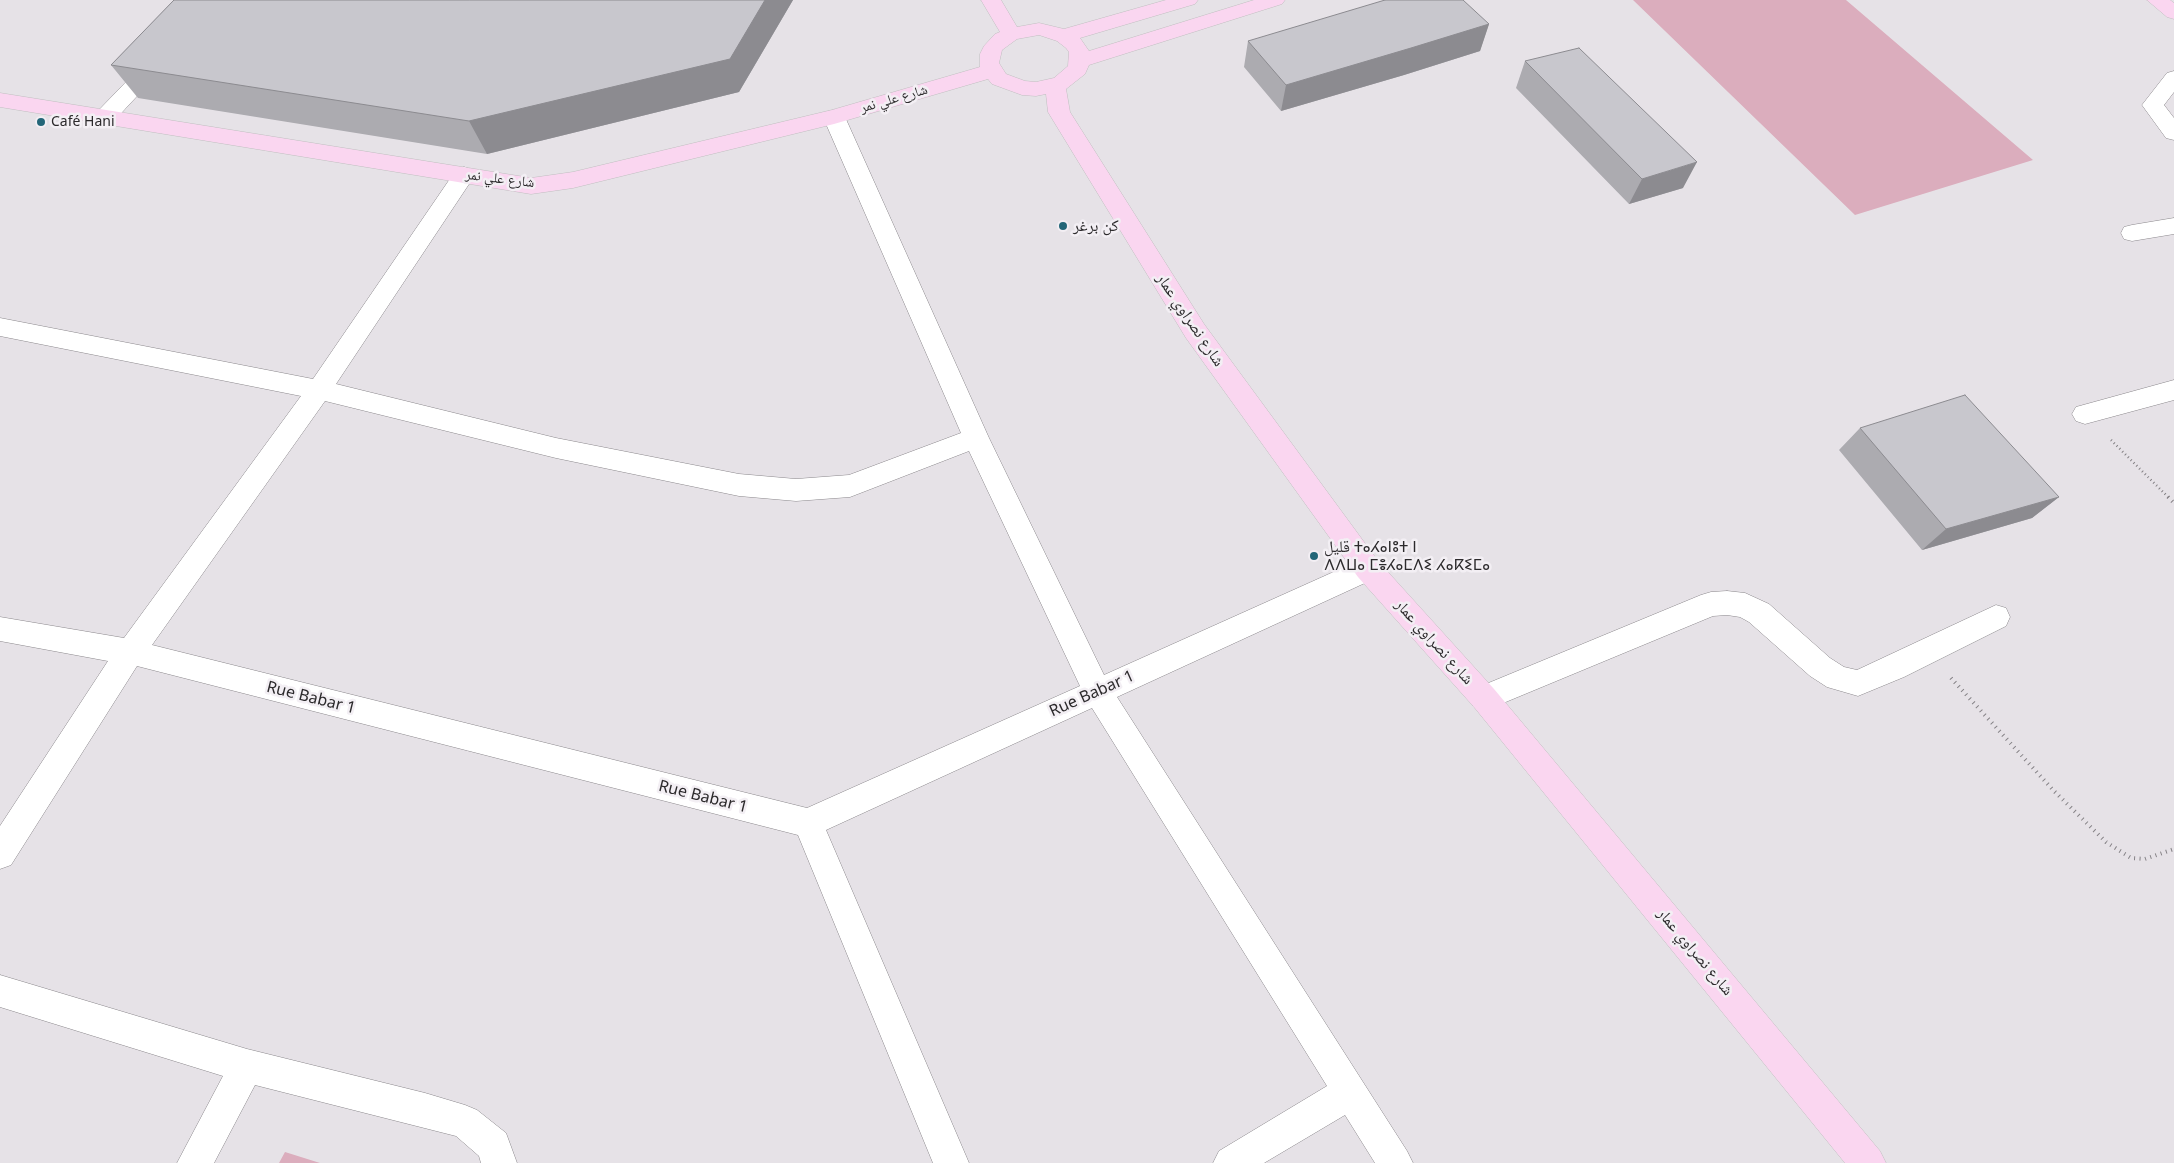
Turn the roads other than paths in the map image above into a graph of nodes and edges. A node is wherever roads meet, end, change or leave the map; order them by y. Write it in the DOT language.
graph roads {
  1 [pos="992,0"];
  2 [pos="1188,0"];
  3 [pos="1275,0"];
  4 [pos="2157,0"];
  5 [pos="2174,13"];
  6 [pos="1012,34"];
  7 [pos="1064,36"];
  8 [pos="171,48"];
  9 [pos="1080,61"];
  10 [pos="992,71"];
  11 [pos="2174,78"];
  12 [pos="1055,85"];
  13 [pos="0,100"];
  14 [pos="105,117"];
  15 [pos="834,117"];
  16 [pos="2174,133"];
  17 [pos="464,175"];
  18 [pos="2174,226"];
  19 [pos="2132,233"];
  20 [pos="0,327"];
  21 [pos="319,390"];
  22 [pos="2169,398"];
  23 [pos="2085,414"];
  24 [pos="976,438"];
  25 [pos="1368,569"];
  26 [pos="1996,617"];
  27 [pos="0,629"];
  28 [pos="130,652"];
  29 [pos="1097,691"];
  30 [pos="1484,698"];
  31 [pos="808,823"];
  32 [pos="0,854"];
  33 [pos="0,991"];
  34 [pos="247,1066"];
  35 [pos="1350,1092"];
  36 [pos="195,1163"];
  37 [pos="499,1163"];
  38 [pos="951,1163"];
  39 [pos="1231,1163"];
  40 [pos="1395,1163"];
  41 [pos="1868,1163"];
  1 -- 6 [label="main road"];
  2 -- 7 [label="main road"];
  3 -- 9 [label="main road"];
  4 -- 5 [label="main road"];
  6 -- 7 [label="main road"];
  6 -- 10 [label="main road"];
  7 -- 9 [label="main road"];
  8 -- 14 [label="street"];
  9 -- 12 [label="main road"];
  10 -- 12 [label="main road"];
  10 -- 15 [label="main road, شارع علي نمر"];
  11 -- 16 [label="street"];
  12 -- 25 [label="main road, شارع نصراوي عمار"];
  13 -- 14 [label="main road, شارع علي نمر"];
  14 -- 17 [label="main road, شارع علي نمر"];
  15 -- 17 [label="main road, شارع علي نمر"];
  15 -- 24 [label="street"];
  17 -- 21 [label="street"];
  18 -- 19 [label="street"];
  20 -- 21 [label="street"];
  21 -- 24 [label="street"];
  21 -- 28 [label="street"];
  22 -- 23 [label="street"];
  24 -- 29 [label="street"];
  25 -- 29 [label="street, Rue Babar 1"];
  25 -- 30 [label="main road, شارع نصراوي عمار"];
  26 -- 30 [label="street"];
  27 -- 28 [label="street, Rue Babar 1"];
  28 -- 31 [label="street, Rue Babar 1"];
  28 -- 32 [label="street"];
  29 -- 31 [label="street, Rue Babar 1"];
  29 -- 35 [label="street"];
  30 -- 41 [label="main road, شارع نصراوي عمار"];
  31 -- 38 [label="street"];
  33 -- 34 [label="street"];
  34 -- 36 [label="street"];
  34 -- 37 [label="street"];
  35 -- 39 [label="street"];
  35 -- 40 [label="street"];
}
